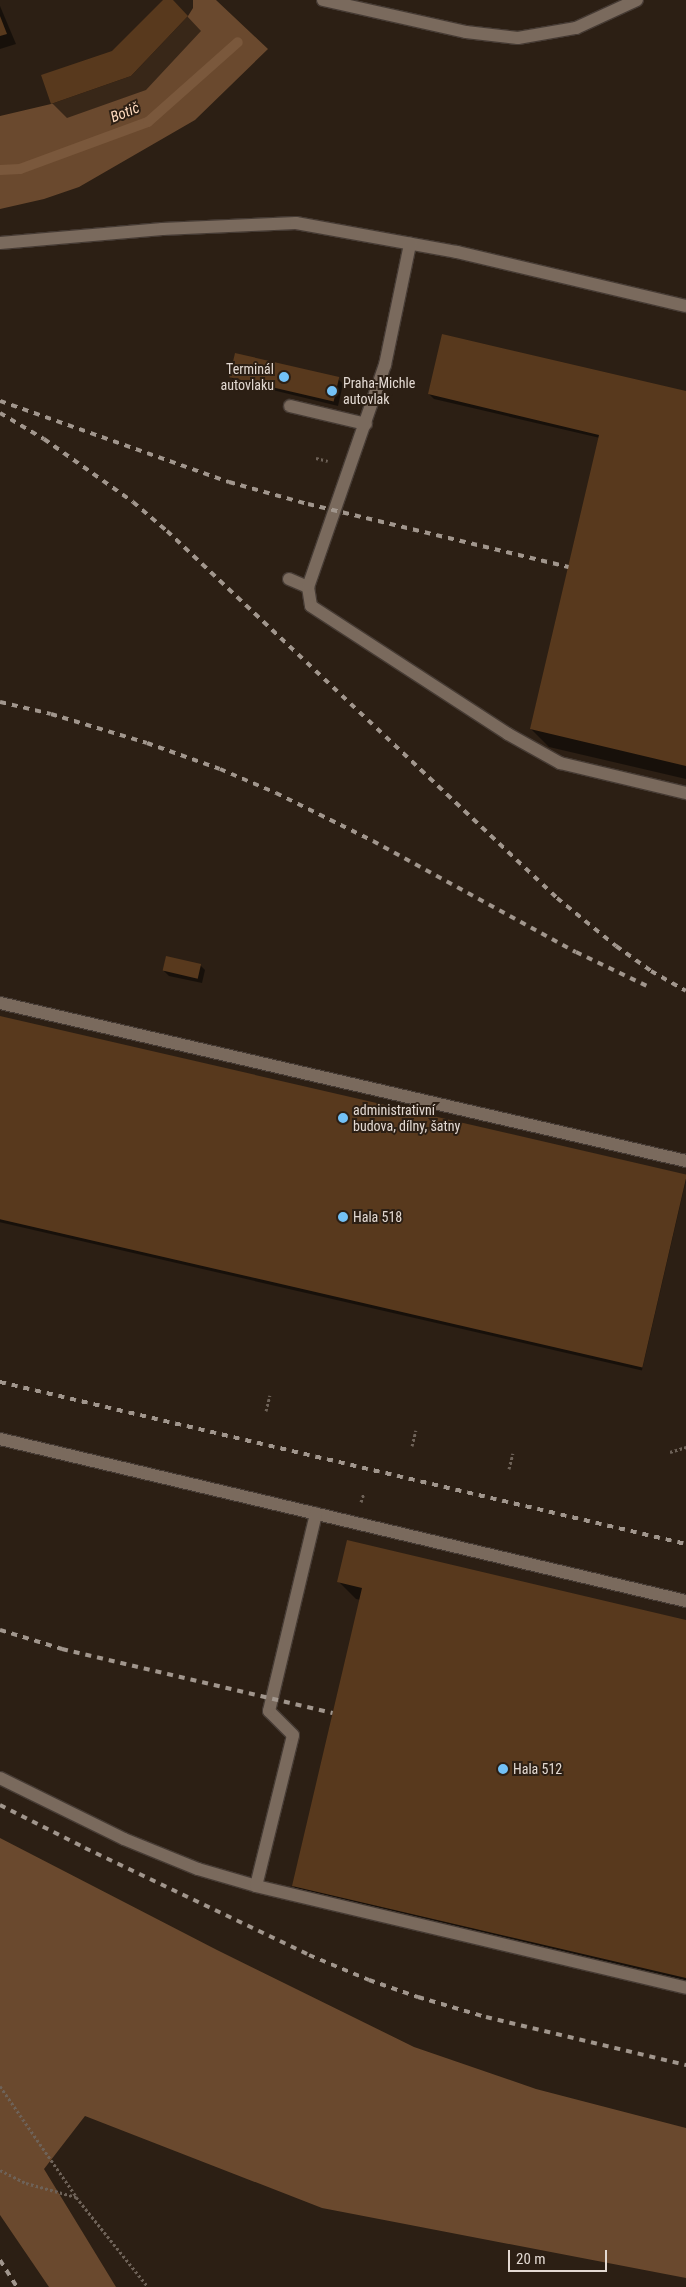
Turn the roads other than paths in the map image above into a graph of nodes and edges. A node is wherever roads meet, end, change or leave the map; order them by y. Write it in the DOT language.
graph roads {
  1 [pos="323,0"];
  2 [pos="637,0"];
  3 [pos="0,243"];
  4 [pos="410,244"];
  5 [pos="686,306"];
  6 [pos="290,406"];
  7 [pos="366,424"];
  8 [pos="289,579"];
  9 [pos="308,587"];
  10 [pos="686,793"];
  11 [pos="0,1003"];
  12 [pos="686,1161"];
  13 [pos="0,1439"];
  14 [pos="316,1514"];
  15 [pos="686,1601"];
  16 [pos="0,1778"];
  17 [pos="256,1886"];
  18 [pos="686,1988"];
  1 -- 2 [label="lane"];
  3 -- 4 [label="lane"];
  4 -- 5 [label="lane"];
  4 -- 7 [label="lane"];
  6 -- 7 [label="lane"];
  7 -- 9 [label="lane"];
  8 -- 9 [label="lane"];
  9 -- 10 [label="lane"];
  11 -- 12 [label="lane"];
  13 -- 14 [label="lane"];
  14 -- 15 [label="lane"];
  14 -- 17 [label="lane"];
  16 -- 17 [label="lane"];
  17 -- 18 [label="lane"];
}
